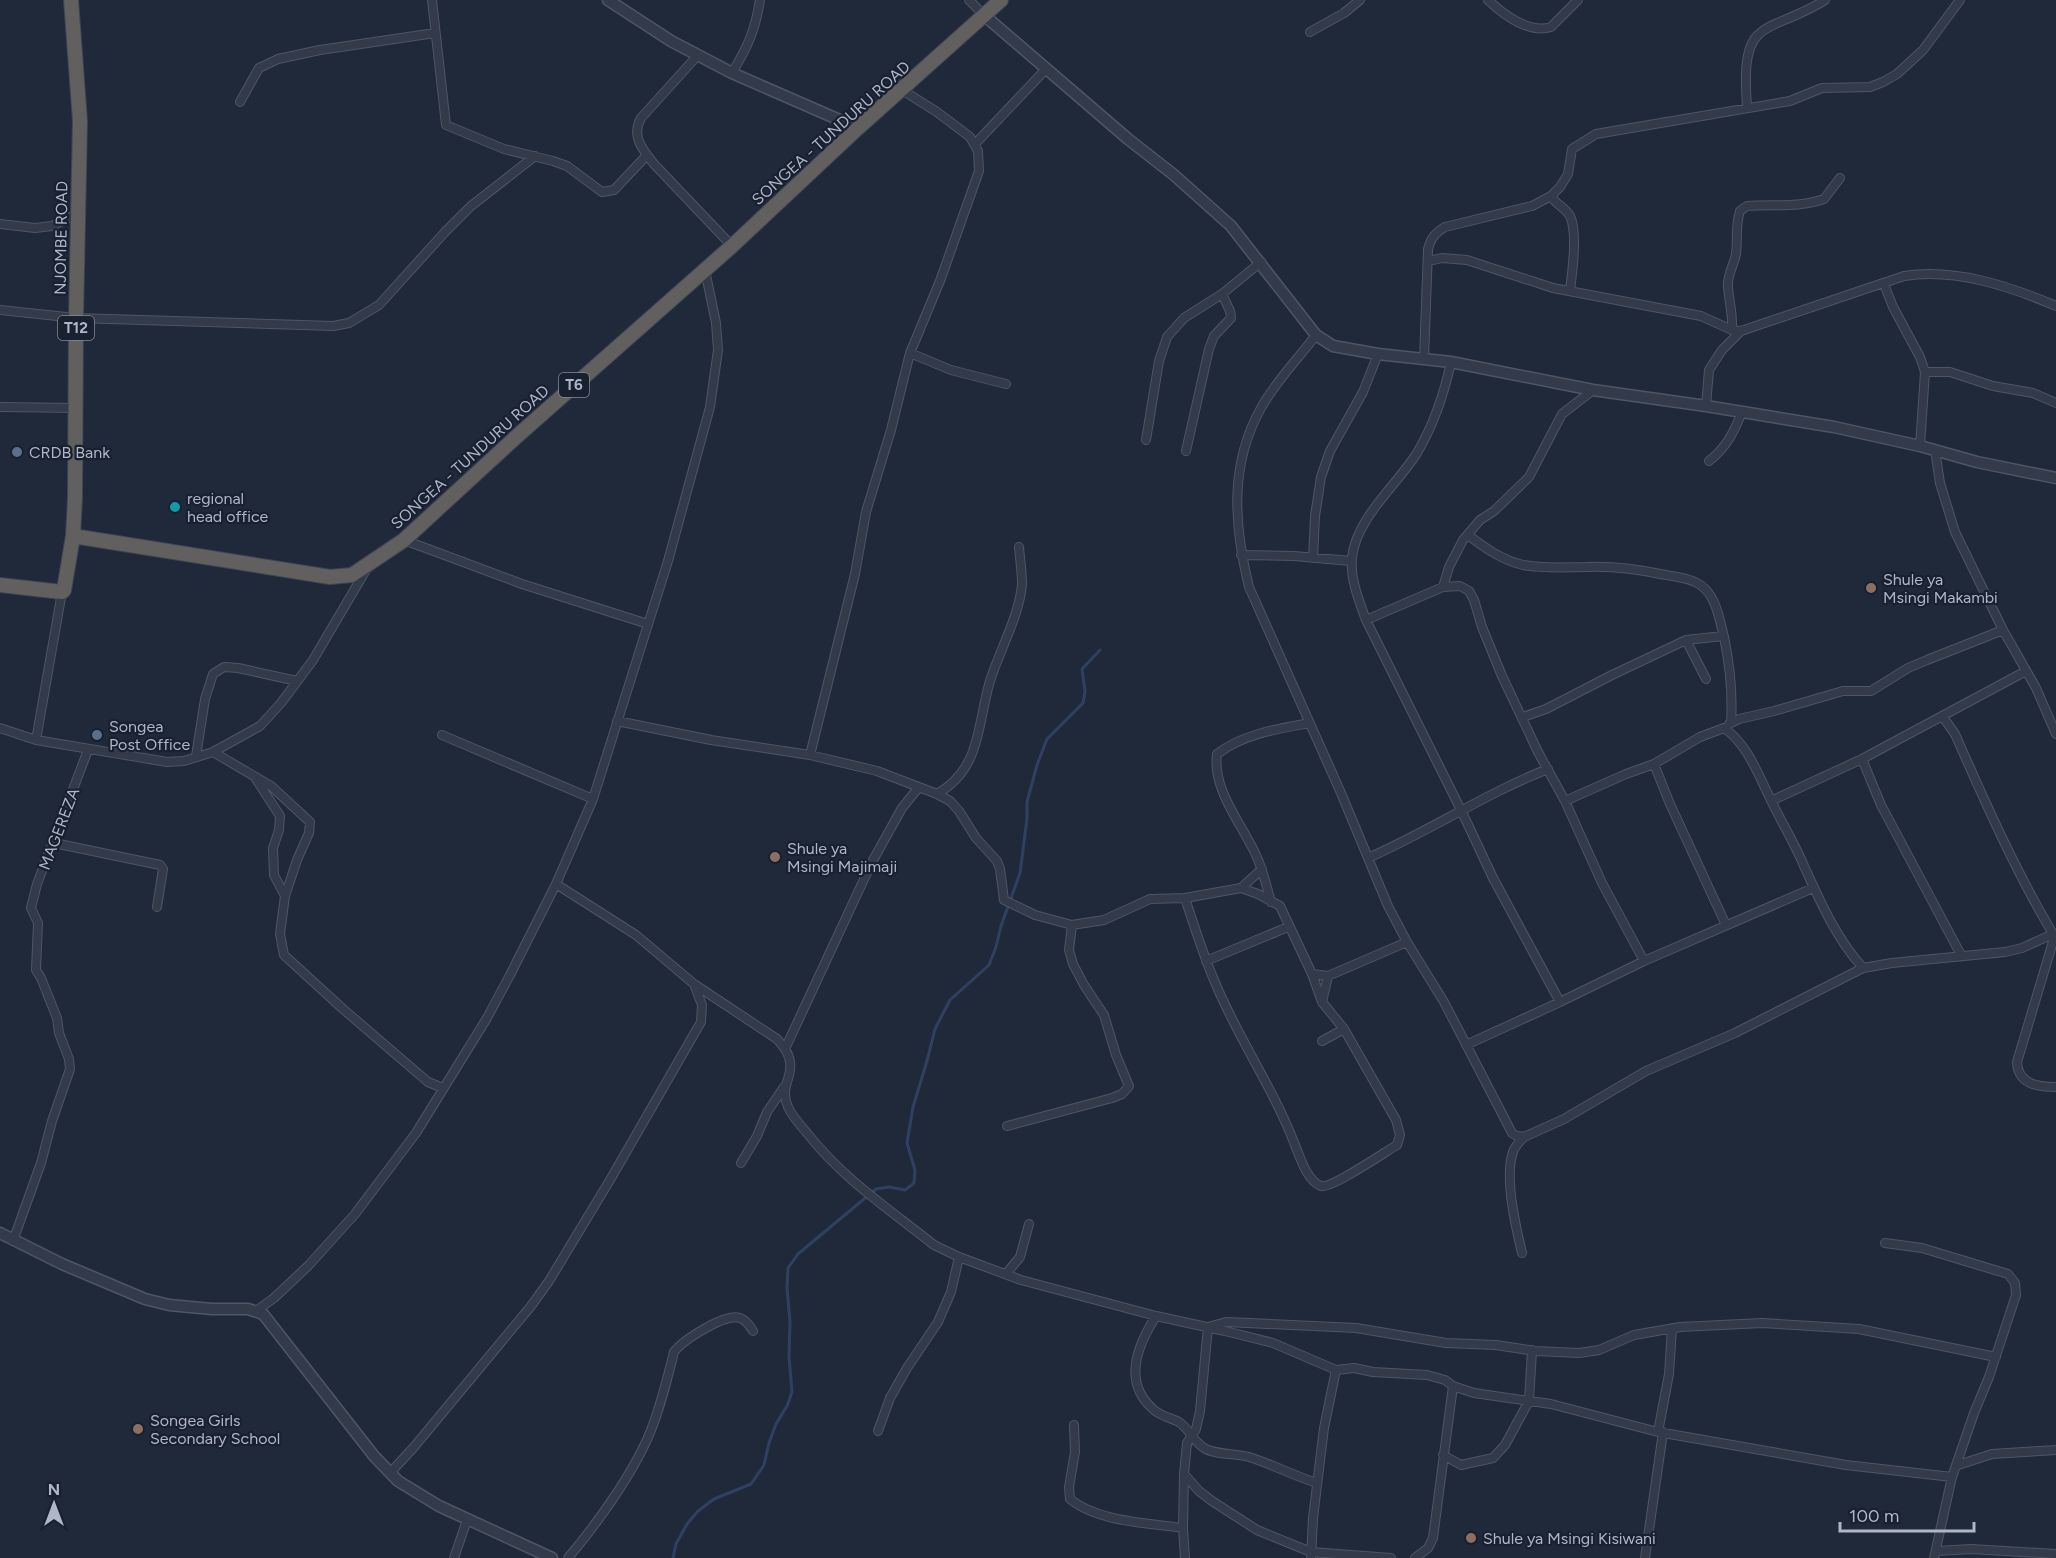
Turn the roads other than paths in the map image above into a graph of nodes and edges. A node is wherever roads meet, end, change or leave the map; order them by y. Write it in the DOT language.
graph roads {
  1 [pos="71,0"];
  2 [pos="432,0"];
  3 [pos="608,0"];
  4 [pos="760,0"];
  5 [pos="969,0"];
  6 [pos="1001,0"];
  7 [pos="1360,0"];
  8 [pos="1488,0"];
  9 [pos="1578,0"];
  10 [pos="1825,0"];
  11 [pos="1960,0"];
  12 [pos="985,16"];
  13 [pos="1310,32"];
  14 [pos="435,33"];
  15 [pos="698,55"];
  16 [pos="1046,69"];
  17 [pos="732,73"];
  18 [pos="902,90"];
  19 [pos="240,102"];
  20 [pos="1747,108"];
  21 [pos="858,128"];
  22 [pos="975,144"];
  23 [pos="647,155"];
  24 [pos="535,156"];
  25 [pos="1840,178"];
  26 [pos="1551,196"];
  27 [pos="77,214"];
  28 [pos="0,224"];
  29 [pos="732,246"];
  30 [pos="1429,261"];
  31 [pos="1261,262"];
  32 [pos="705,270"];
  33 [pos="1884,284"];
  34 [pos="1570,291"];
  35 [pos="1222,294"];
  36 [pos="2056,306"];
  37 [pos="0,310"];
  38 [pos="76,318"];
  39 [pos="1736,330"];
  40 [pos="1316,335"];
  41 [pos="910,353"];
  42 [pos="1378,354"];
  43 [pos="1424,359"];
  44 [pos="1451,363"];
  45 [pos="1925,372"];
  46 [pos="1006,384"];
  47 [pos="1593,390"];
  48 [pos="2056,404"];
  49 [pos="1706,406"];
  50 [pos="0,407"];
  51 [pos="77,408"];
  52 [pos="1742,412"];
  53 [pos="1146,441"];
  54 [pos="1920,446"];
  55 [pos="1935,450"];
  56 [pos="1186,451"];
  57 [pos="1709,461"];
  58 [pos="2056,477"];
  59 [pos="1468,535"];
  60 [pos="73,536"];
  61 [pos="404,540"];
  62 [pos="1019,547"];
  63 [pos="1241,555"];
  64 [pos="1313,558"];
  65 [pos="1351,561"];
  66 [pos="369,564"];
  67 [pos="0,585"];
  68 [pos="1443,587"];
  69 [pos="62,592"];
  70 [pos="1366,620"];
  71 [pos="648,624"];
  72 [pos="2003,630"];
  73 [pos="1723,636"];
  74 [pos="1686,640"];
  75 [pos="2026,671"];
  76 [pos="1706,679"];
  77 [pos="297,681"];
  78 [pos="1522,717"];
  79 [pos="1943,717"];
  80 [pos="617,721"];
  81 [pos="1310,723"];
  82 [pos="1727,725"];
  83 [pos="0,728"];
  84 [pos="2056,734"];
  85 [pos="442,735"];
  86 [pos="36,740"];
  87 [pos="88,750"];
  88 [pos="213,752"];
  89 [pos="810,755"];
  90 [pos="196,756"];
  91 [pos="1862,759"];
  92 [pos="1654,764"];
  93 [pos="1548,769"];
  94 [pos="254,776"];
  95 [pos="919,787"];
  96 [pos="937,794"];
  97 [pos="592,799"];
  98 [pos="1564,801"];
  99 [pos="1771,801"];
  100 [pos="1462,812"];
  101 [pos="54,843"];
  102 [pos="1368,858"];
  103 [pos="1262,869"];
  104 [pos="556,884"];
  105 [pos="1241,888"];
  106 [pos="1813,888"];
  107 [pos="285,896"];
  108 [pos="1185,898"];
  109 [pos="1271,902"];
  110 [pos="157,907"];
  111 [pos="1072,925"];
  112 [pos="1726,925"];
  113 [pos="1288,927"];
  114 [pos="2055,935"];
  115 [pos="1407,942"];
  116 [pos="1961,955"];
  117 [pos="1206,961"];
  118 [pos="1644,961"];
  119 [pos="1863,968"];
  120 [pos="1312,974"];
  121 [pos="1328,976"];
  122 [pos="694,984"];
  123 [pos="1322,1002"];
  124 [pos="1560,1002"];
  125 [pos="1344,1029"];
  126 [pos="1322,1041"];
  127 [pos="1466,1045"];
  128 [pos="786,1049"];
  129 [pos="785,1084"];
  130 [pos="2056,1087"];
  131 [pos="443,1088"];
  132 [pos="1006,1126"];
  133 [pos="1524,1137"];
  134 [pos="741,1163"];
  135 [pos="1029,1224"];
  136 [pos="0,1233"];
  137 [pos="13,1241"];
  138 [pos="1885,1243"];
  139 [pos="1522,1254"];
  140 [pos="959,1257"];
  141 [pos="1006,1274"];
  142 [pos="256,1311"];
  143 [pos="1156,1316"];
  144 [pos="1208,1327"];
  145 [pos="1672,1329"];
  146 [pos="753,1331"];
  147 [pos="1532,1350"];
  148 [pos="1996,1357"];
  149 [pos="1336,1370"];
  150 [pos="1453,1386"];
  151 [pos="1529,1401"];
  152 [pos="1074,1425"];
  153 [pos="878,1431"];
  154 [pos="1661,1432"];
  155 [pos="1192,1434"];
  156 [pos="2056,1450"];
  157 [pos="1443,1455"];
  158 [pos="1958,1465"];
  159 [pos="390,1473"];
  160 [pos="1184,1474"];
  161 [pos="1952,1477"];
  162 [pos="1317,1483"];
  163 [pos="467,1520"];
  164 [pos="1183,1528"];
  165 [pos="1935,1554"];
  166 [pos="2056,1554"];
  167 [pos="1311,1555"];
  168 [pos="2041,1556"];
  169 [pos="454,1558"];
  170 [pos="552,1558"];
  171 [pos="568,1558"];
  172 [pos="1185,1558"];
  173 [pos="1391,1558"];
  174 [pos="1415,1558"];
  175 [pos="1646,1558"];
  1 -- 27 [label="highway, NJOMBE ROAD / T12"];
  2 -- 14 [label="street"];
  3 -- 15 [label="street"];
  4 -- 17 [label="street"];
  5 -- 12 [label="street"];
  6 -- 12 [label="highway, SONGEA - TUNDURU ROAD / T6"];
  7 -- 13 [label="street"];
  8 -- 9 [label="street"];
  10 -- 20 [label="street"];
  11 -- 20 [label="street"];
  12 -- 16 [label="street"];
  12 -- 18 [label="highway, SONGEA - TUNDURU ROAD / T6"];
  14 -- 19 [label="street"];
  14 -- 24 [label="street"];
  15 -- 17 [label="street"];
  15 -- 23 [label="street"];
  16 -- 22 [label="street"];
  16 -- 31 [label="street"];
  17 -- 21 [label="street"];
  18 -- 21 [label="highway, SONGEA - TUNDURU ROAD / T6"];
  18 -- 22 [label="street"];
  20 -- 26 [label="street"];
  21 -- 29 [label="highway, SONGEA - TUNDURU ROAD / T6"];
  22 -- 41 [label="street"];
  23 -- 24 [label="street"];
  23 -- 29 [label="street"];
  24 -- 38 [label="street"];
  25 -- 39 [label="street"];
  26 -- 30 [label="street"];
  26 -- 34 [label="street"];
  27 -- 28 [label="street"];
  27 -- 38 [label="highway, NJOMBE ROAD / T12"];
  29 -- 32 [label="highway, SONGEA - TUNDURU ROAD / T6"];
  30 -- 34 [label="street"];
  30 -- 43 [label="street"];
  31 -- 35 [label="street"];
  31 -- 40 [label="street"];
  32 -- 61 [label="highway, SONGEA - TUNDURU ROAD / T6"];
  32 -- 71 [label="street"];
  33 -- 36 [label="street"];
  33 -- 39 [label="street"];
  33 -- 45 [label="street"];
  34 -- 39 [label="street"];
  35 -- 53 [label="street"];
  35 -- 56 [label="street"];
  37 -- 38 [label="street"];
  38 -- 51 [label="highway, NJOMBE ROAD / T12"];
  39 -- 49 [label="street"];
  40 -- 42 [label="street"];
  40 -- 63 [label="street"];
  41 -- 46 [label="street"];
  41 -- 89 [label="street"];
  42 -- 43 [label="street"];
  42 -- 64 [label="street"];
  43 -- 44 [label="street"];
  44 -- 47 [label="street"];
  44 -- 65 [label="street"];
  45 -- 48 [label="street"];
  45 -- 54 [label="street"];
  47 -- 49 [label="street"];
  47 -- 59 [label="street"];
  49 -- 52 [label="street"];
  50 -- 51 [label="street"];
  51 -- 60 [label="highway, NJOMBE ROAD / T12"];
  52 -- 54 [label="street"];
  52 -- 57 [label="street"];
  54 -- 55 [label="street"];
  55 -- 58 [label="street"];
  55 -- 72 [label="street"];
  59 -- 68 [label="street"];
  59 -- 73 [label="street"];
  60 -- 66 [label="highway, SONGEA - TUNDURU ROAD / T6"];
  60 -- 69 [label="highway, NJOMBE ROAD / T12"];
  61 -- 66 [label="highway, SONGEA - TUNDURU ROAD / T6"];
  61 -- 71 [label="street"];
  62 -- 96 [label="street"];
  63 -- 64 [label="street"];
  63 -- 81 [label="street"];
  64 -- 65 [label="street"];
  65 -- 70 [label="street"];
  66 -- 77 [label="street"];
  67 -- 69 [label="highway"];
  68 -- 70 [label="street"];
  68 -- 78 [label="street"];
  69 -- 86 [label="street"];
  70 -- 100 [label="street"];
  71 -- 80 [label="street"];
  72 -- 75 [label="street"];
  72 -- 82 [label="street"];
  73 -- 74 [label="street"];
  73 -- 82 [label="street"];
  74 -- 76 [label="street"];
  74 -- 78 [label="street"];
  75 -- 79 [label="street"];
  75 -- 84 [label="street"];
  77 -- 88 [label="street"];
  77 -- 90 [label="street"];
  78 -- 93 [label="street"];
  79 -- 91 [label="street"];
  79 -- 114 [label="street"];
  80 -- 89 [label="street"];
  80 -- 97 [label="street"];
  81 -- 102 [label="street"];
  81 -- 103 [label="street"];
  82 -- 92 [label="street"];
  82 -- 99 [label="street"];
  83 -- 86 [label="street"];
  85 -- 97 [label="street"];
  86 -- 87 [label="street"];
  87 -- 90 [label="street"];
  87 -- 101 [label="street, MAGEREZA"];
  88 -- 90 [label="street"];
  88 -- 94 [label="street"];
  89 -- 95 [label="street"];
  91 -- 99 [label="street"];
  91 -- 116 [label="street"];
  92 -- 98 [label="street"];
  92 -- 112 [label="street"];
  93 -- 98 [label="street"];
  93 -- 100 [label="street"];
  94 -- 107 [label="street"];
  94 -- 107 [label="street"];
  95 -- 96 [label="street"];
  95 -- 128 [label="street"];
  96 -- 111 [label="street"];
  97 -- 104 [label="street"];
  98 -- 118 [label="street"];
  99 -- 106 [label="street"];
  100 -- 102 [label="street"];
  100 -- 124 [label="street"];
  101 -- 110 [label="street"];
  101 -- 137 [label="street, MAGEREZA"];
  102 -- 115 [label="street"];
  103 -- 105 [label="street"];
  103 -- 109 [label="street"];
  104 -- 122 [label="street"];
  104 -- 131 [label="street"];
  105 -- 108 [label="street"];
  105 -- 109 [label="street"];
  106 -- 112 [label="street"];
  106 -- 119 [label="street"];
  107 -- 131 [label="street"];
  108 -- 111 [label="street"];
  108 -- 117 [label="street"];
  109 -- 113 [label="street"];
  111 -- 132 [label="street"];
  112 -- 118 [label="street"];
  113 -- 117 [label="street"];
  113 -- 120 [label="street"];
  114 -- 116 [label="street"];
  114 -- 130 [label="street"];
  115 -- 121 [label="street"];
  115 -- 127 [label="street"];
  116 -- 119 [label="street"];
  117 -- 125 [label="street"];
  118 -- 124 [label="street"];
  119 -- 133 [label="street"];
  120 -- 121 [label="street"];
  120 -- 123 [label="street"];
  121 -- 123 [label="street"];
  122 -- 128 [label="street"];
  122 -- 159 [label="street"];
  123 -- 125 [label="street"];
  124 -- 127 [label="street"];
  125 -- 126 [label="street"];
  127 -- 133 [label="street"];
  128 -- 129 [label="street"];
  129 -- 134 [label="street"];
  129 -- 140 [label="street"];
  131 -- 142 [label="street"];
  133 -- 139 [label="street"];
  135 -- 141 [label="street"];
  136 -- 137 [label="street"];
  137 -- 142 [label="street"];
  138 -- 148 [label="street"];
  140 -- 141 [label="street"];
  140 -- 153 [label="street"];
  141 -- 143 [label="street"];
  142 -- 159 [label="street"];
  143 -- 144 [label="street"];
  143 -- 155 [label="street"];
  144 -- 147 [label="street"];
  144 -- 149 [label="street"];
  144 -- 155 [label="street"];
  145 -- 147 [label="street"];
  145 -- 148 [label="street"];
  145 -- 154 [label="street"];
  146 -- 171 [label="street"];
  147 -- 151 [label="street"];
  148 -- 158 [label="street"];
  149 -- 150 [label="street"];
  149 -- 162 [label="street"];
  150 -- 151 [label="street"];
  150 -- 157 [label="street"];
  151 -- 154 [label="street"];
  151 -- 157 [label="street"];
  152 -- 164 [label="street"];
  154 -- 161 [label="street"];
  154 -- 175 [label="street"];
  155 -- 160 [label="street"];
  155 -- 162 [label="street"];
  156 -- 158 [label="street"];
  157 -- 174 [label="street"];
  158 -- 161 [label="street"];
  159 -- 163 [label="street"];
  160 -- 164 [label="street"];
  160 -- 167 [label="street"];
  161 -- 165 [label="street"];
  162 -- 167 [label="street"];
  163 -- 169 [label="street"];
  163 -- 170 [label="street"];
  164 -- 172 [label="street"];
  165 -- 168 [label="street"];
  166 -- 168 [label="street"];
  167 -- 173 [label="street"];
}
